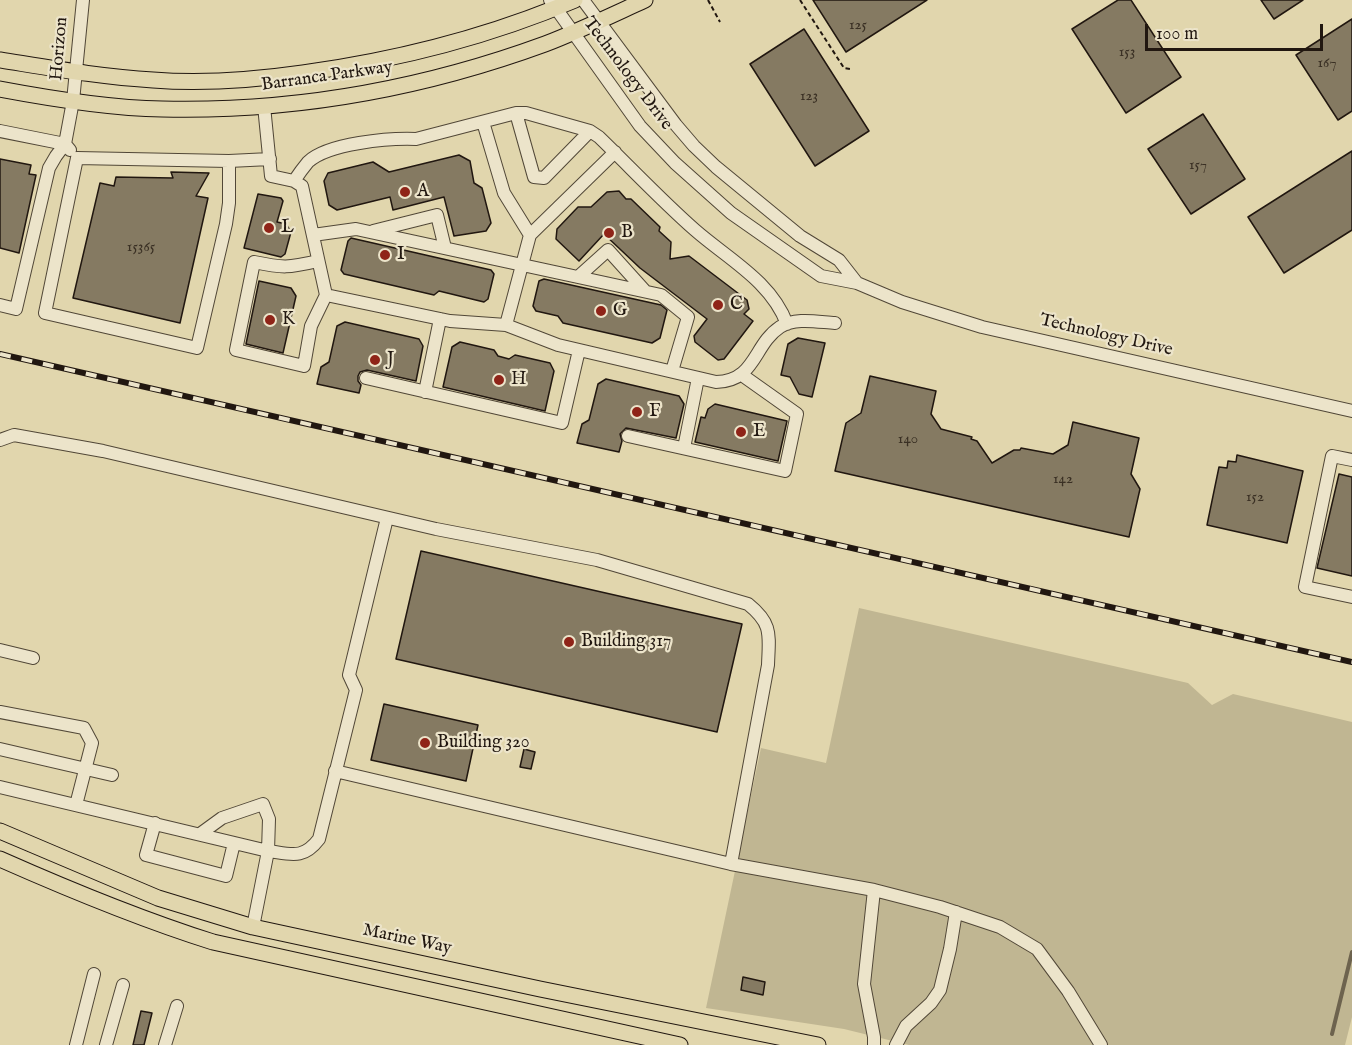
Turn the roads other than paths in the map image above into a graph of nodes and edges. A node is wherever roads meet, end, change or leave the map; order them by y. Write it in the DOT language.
graph roads {
  1 [pos="83,0"];
  2 [pos="575,0"];
  3 [pos="583,0"];
  4 [pos="645,0"];
  5 [pos="553,4"];
  6 [pos="598,22"];
  7 [pos="573,33"];
  8 [pos="0,60"];
  9 [pos="76,72"];
  10 [pos="0,89"];
  11 [pos="73,101"];
  12 [pos="264,106"];
  13 [pos="516,113"];
  14 [pos="483,122"];
  15 [pos="0,131"];
  16 [pos="590,131"];
  17 [pos="66,144"];
  18 [pos="615,152"];
  19 [pos="77,158"];
  20 [pos="270,159"];
  21 [pos="229,162"];
  22 [pos="294,181"];
  23 [pos="369,232"];
  24 [pos="313,234"];
  25 [pos="530,235"];
  26 [pos="445,248"];
  27 [pos="318,261"];
  28 [pos="522,264"];
  29 [pos="578,277"];
  30 [pos="857,282"];
  31 [pos="645,291"];
  32 [pos="326,295"];
  33 [pos="0,305"];
  34 [pos="440,319"];
  35 [pos="835,323"];
  36 [pos="787,324"];
  37 [pos="506,325"];
  38 [pos="579,350"];
  39 [pos="672,372"];
  40 [pos="742,375"];
  41 [pos="366,378"];
  42 [pos="698,378"];
  43 [pos="425,392"];
  44 [pos="1352,411"];
  45 [pos="628,436"];
  46 [pos="0,440"];
  47 [pos="684,448"];
  48 [pos="1352,460"];
  49 [pos="387,518"];
  50 [pos="1352,597"];
  51 [pos="0,650"];
  52 [pos="33,658"];
  53 [pos="0,712"];
  54 [pos="0,749"];
  55 [pos="85,769"];
  56 [pos="335,771"];
  57 [pos="112,775"];
  58 [pos="0,787"];
  59 [pos="76,805"];
  60 [pos="154,824"];
  61 [pos="0,831"];
  62 [pos="200,834"];
  63 [pos="234,843"];
  64 [pos="268,851"];
  65 [pos="0,859"];
  66 [pos="731,864"];
  67 [pos="874,890"];
  68 [pos="956,912"];
  69 [pos="253,927"];
  70 [pos="94,974"];
  71 [pos="123,985"];
  72 [pos="177,1006"];
  73 [pos="76,1045"];
  74 [pos="106,1045"];
  75 [pos="165,1045"];
  76 [pos="680,1045"];
  77 [pos="818,1045"];
  78 [pos="874,1045"];
  79 [pos="896,1045"];
  80 [pos="1101,1045"];
  1 -- 9 [label="street, Horizon"];
  2 -- 5 [label="main road, Barranca Parkway"];
  3 -- 6 [label="street, Technology Drive"];
  4 -- 6 [label="main road, Barranca Parkway"];
  5 -- 7 [label="street, Technology Drive"];
  5 -- 9 [label="main road, Barranca Parkway"];
  6 -- 7 [label="main road, Barranca Parkway"];
  6 -- 30 [label="street, Technology Drive"];
  7 -- 12 [label="main road, Barranca Parkway"];
  7 -- 30 [label="street, Technology Drive"];
  8 -- 9 [label="main road, Barranca Parkway"];
  9 -- 11 [label="street, Horizon"];
  10 -- 11 [label="main road, Barranca Parkway"];
  11 -- 12 [label="main road, Barranca Parkway"];
  11 -- 17 [label="street, Horizon"];
  12 -- 20 [label="street"];
  13 -- 14 [label="street"];
  13 -- 16 [label="street"];
  13 -- 16 [label="street"];
  14 -- 22 [label="street"];
  14 -- 25 [label="street"];
  15 -- 17 [label="street"];
  16 -- 18 [label="street"];
  17 -- 19 [label="street"];
  17 -- 33 [label="street"];
  18 -- 25 [label="street"];
  18 -- 36 [label="street"];
  19 -- 21 [label="street"];
  19 -- 21 [label="street"];
  20 -- 21 [label="street"];
  20 -- 22 [label="street"];
  22 -- 24 [label="street"];
  23 -- 24 [label="street"];
  23 -- 26 [label="street"];
  23 -- 26 [label="street"];
  24 -- 27 [label="street"];
  25 -- 28 [label="street"];
  26 -- 28 [label="street"];
  27 -- 32 [label="street"];
  27 -- 32 [label="street"];
  28 -- 29 [label="street"];
  28 -- 37 [label="street"];
  29 -- 31 [label="street"];
  29 -- 31 [label="street"];
  30 -- 44 [label="street, Technology Drive"];
  31 -- 39 [label="street"];
  32 -- 34 [label="street"];
  34 -- 37 [label="street"];
  34 -- 43 [label="street"];
  35 -- 36 [label="street"];
  36 -- 40 [label="street"];
  37 -- 38 [label="street"];
  38 -- 39 [label="street"];
  38 -- 43 [label="street"];
  39 -- 42 [label="street"];
  40 -- 42 [label="street"];
  40 -- 47 [label="street"];
  41 -- 43 [label="street"];
  42 -- 47 [label="street"];
  45 -- 47 [label="street"];
  46 -- 49 [label="street"];
  48 -- 50 [label="street"];
  49 -- 56 [label="street"];
  49 -- 66 [label="street"];
  51 -- 52 [label="street"];
  53 -- 55 [label="street"];
  54 -- 55 [label="street"];
  55 -- 57 [label="street"];
  55 -- 59 [label="street"];
  56 -- 64 [label="street"];
  56 -- 66 [label="street"];
  58 -- 59 [label="street"];
  59 -- 60 [label="street"];
  60 -- 62 [label="street"];
  60 -- 63 [label="street"];
  61 -- 69 [label="main road, Marine Way"];
  62 -- 63 [label="street"];
  62 -- 64 [label="street"];
  63 -- 64 [label="street"];
  64 -- 69 [label="street"];
  65 -- 76 [label="main road"];
  66 -- 67 [label="street"];
  67 -- 68 [label="street"];
  67 -- 78 [label="street"];
  68 -- 79 [label="street"];
  68 -- 80 [label="street"];
  69 -- 77 [label="main road, Marine Way"];
  70 -- 73 [label="street"];
  71 -- 74 [label="street"];
  72 -- 75 [label="street"];
}
